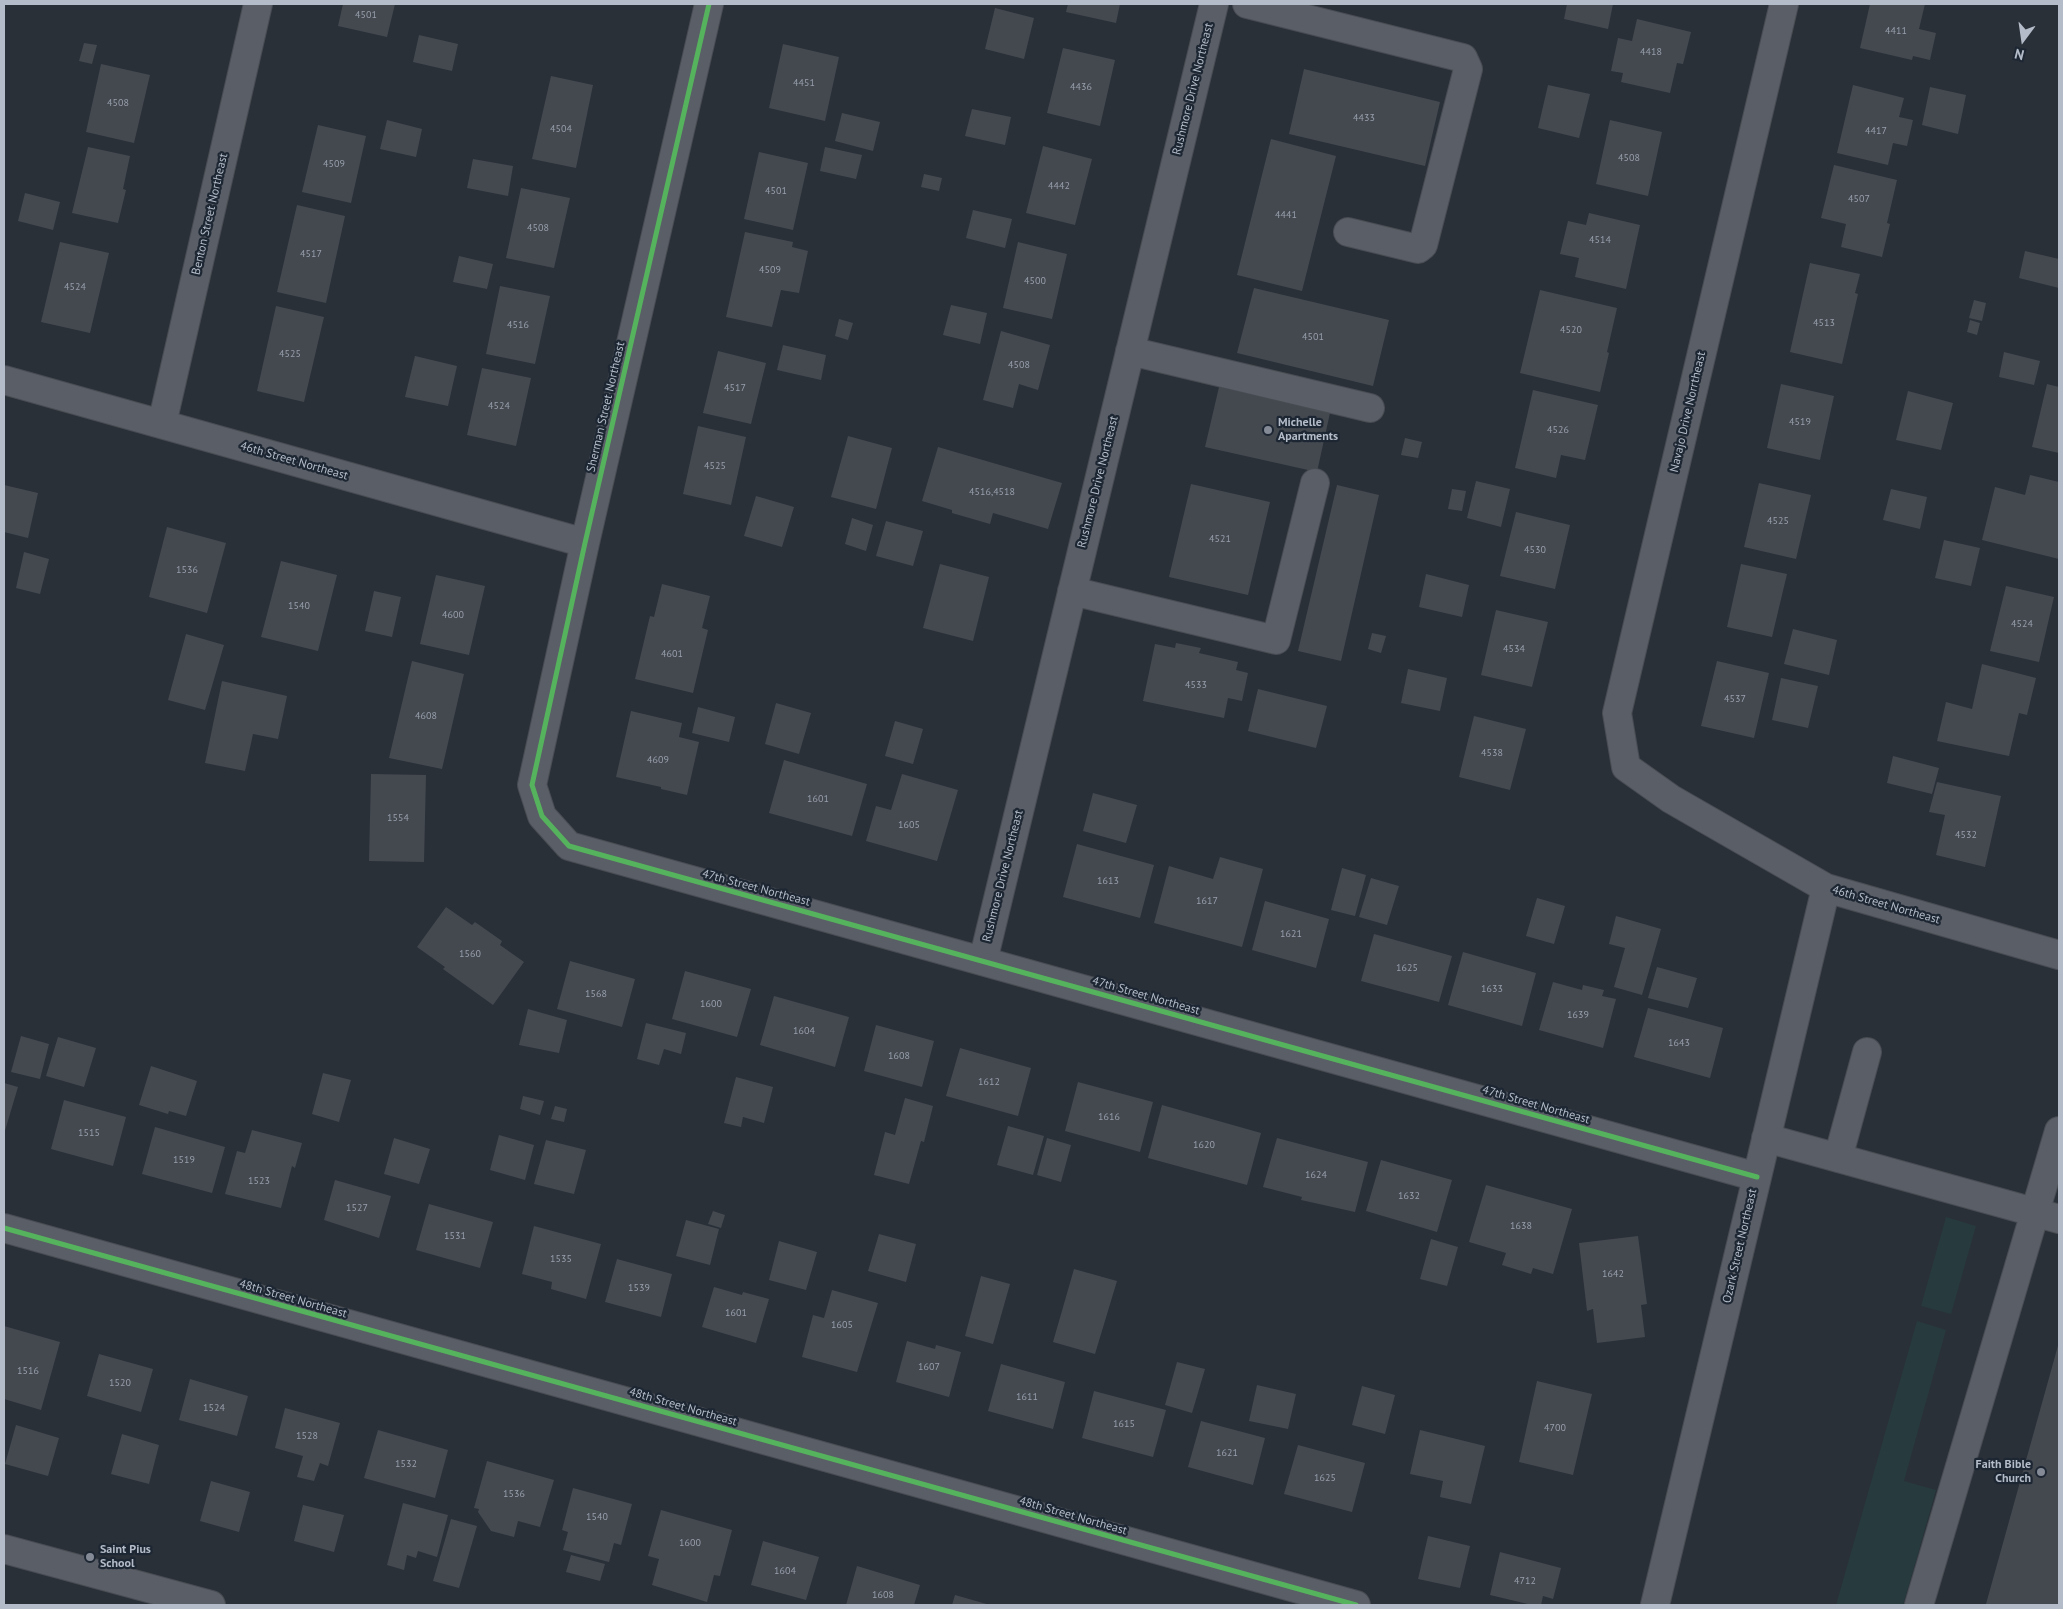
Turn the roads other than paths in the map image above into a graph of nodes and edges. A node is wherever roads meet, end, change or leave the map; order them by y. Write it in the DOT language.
graph roads {
  1 [pos="258,4"];
  2 [pos="709,4"];
  3 [pos="1214,4"];
  4 [pos="1246,4"];
  5 [pos="1784,4"];
  6 [pos="1348,232"];
  7 [pos="1130,351"];
  8 [pos="4,380"];
  9 [pos="1370,408"];
  10 [pos="162,424"];
  11 [pos="1315,484"];
  12 [pos="585,543"];
  13 [pos="1072,591"];
  14 [pos="1671,799"];
  15 [pos="542,816"];
  16 [pos="1826,888"];
  17 [pos="2059,955"];
  18 [pos="983,961"];
  19 [pos="1867,1052"];
  20 [pos="2059,1131"];
  21 [pos="1766,1138"];
  22 [pos="1838,1158"];
  23 [pos="1757,1177"];
  24 [pos="2047,1215"];
  25 [pos="4,1228"];
  26 [pos="4,1549"];
  27 [pos="211,1605"];
  28 [pos="1356,1605"];
  29 [pos="1655,1605"];
  30 [pos="1919,1605"];
  1 -- 10 [label="street, Benton Street Northeast"];
  2 -- 12 [label="street, Sherman Street Northeast"];
  3 -- 7 [label="street, Rushmore Drive Northeast"];
  4 -- 6 [label="street"];
  5 -- 14 [label="street, Navajo Drive Norrtheast"];
  7 -- 9 [label="street"];
  7 -- 13 [label="street, Rushmore Drive Northeast"];
  8 -- 10 [label="street, 46th Street Northeast"];
  10 -- 12 [label="street, 46th Street Northeast"];
  11 -- 13 [label="street"];
  12 -- 15 [label="street, Sherman Street Northeast"];
  13 -- 18 [label="street, Rushmore Drive Northeast"];
  14 -- 16 [label="street, 46th Street Northeast"];
  15 -- 18 [label="street, 47th Street Northeast"];
  16 -- 17 [label="street, 46th Street Northeast"];
  16 -- 21 [label="street, Ozark Street Northeast"];
  18 -- 23 [label="street, 47th Street Northeast"];
  19 -- 22 [label="street"];
  20 -- 24 [label="street"];
  21 -- 22 [label="street"];
  21 -- 23 [label="street, Ozark Street Northeast"];
  22 -- 24 [label="street"];
  23 -- 29 [label="street, Ozark Street Northeast"];
  24 -- 30 [label="street"];
  25 -- 28 [label="street, 48th Street Northeast"];
  26 -- 27 [label="street"];
}
